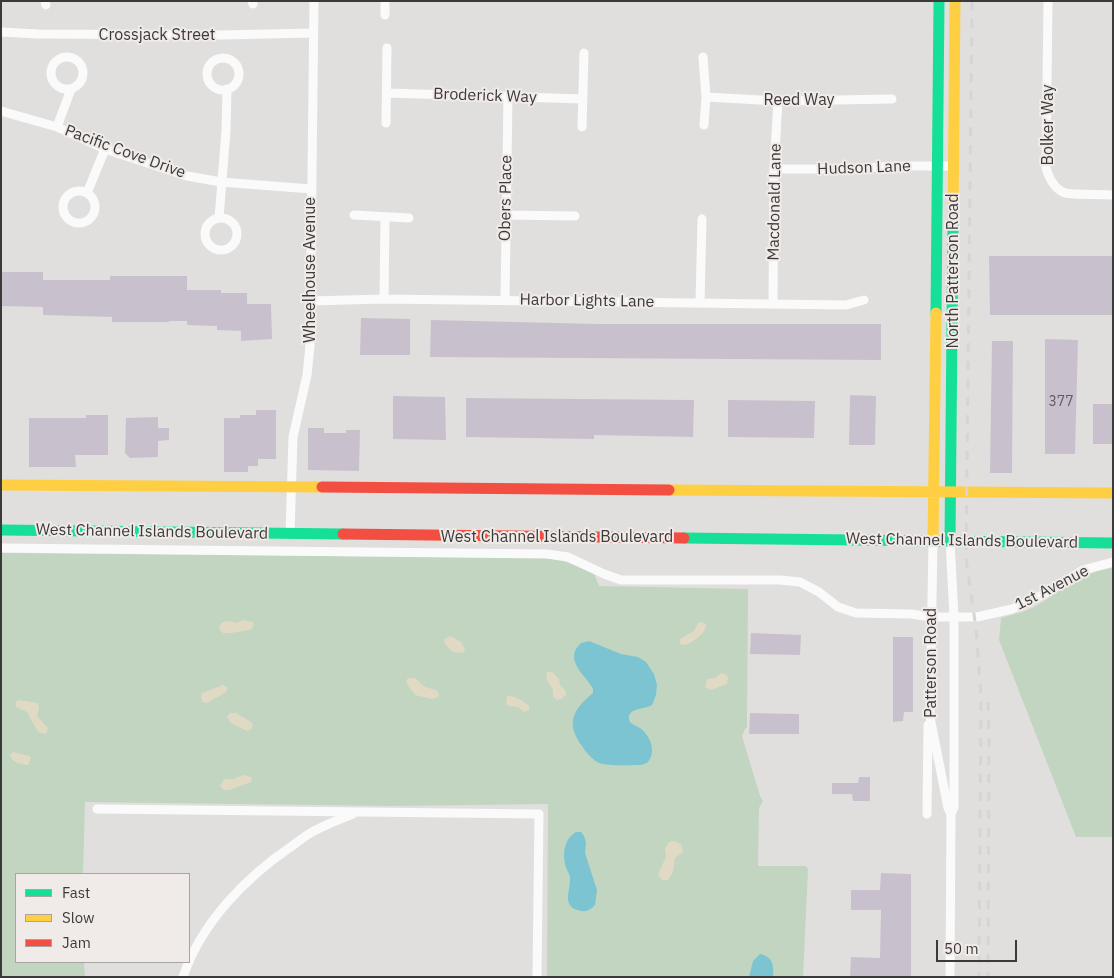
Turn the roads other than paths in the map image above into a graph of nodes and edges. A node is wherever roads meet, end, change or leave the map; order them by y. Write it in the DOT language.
graph roads {
  1 [pos="385,1"];
  2 [pos="939,1"];
  3 [pos="955,1"];
  4 [pos="1048,1"];
  5 [pos="314,3"];
  6 [pos="385,15"];
  7 [pos="1,32"];
  8 [pos="312,33"];
  9 [pos="387,48"];
  10 [pos="584,53"];
  11 [pos="703,57"];
  12 [pos="71,89"];
  13 [pos="227,89"];
  14 [pos="387,93"];
  15 [pos="508,97"];
  16 [pos="706,98"];
  17 [pos="892,99"];
  18 [pos="583,100"];
  19 [pos="778,101"];
  20 [pos="1,111"];
  21 [pos="386,123"];
  22 [pos="704,125"];
  23 [pos="57,127"];
  24 [pos="582,127"];
  25 [pos="105,149"];
  26 [pos="937,166"];
  27 [pos="954,166"];
  28 [pos="774,169"];
  29 [pos="221,182"];
  30 [pos="311,188"];
  31 [pos="87,193"];
  32 [pos="1113,195"];
  33 [pos="354,215"];
  34 [pos="506,215"];
  35 [pos="575,216"];
  36 [pos="218,218"];
  37 [pos="385,218"];
  38 [pos="409,218"];
  39 [pos="702,219"];
  40 [pos="384,299"];
  41 [pos="505,300"];
  42 [pos="864,300"];
  43 [pos="310,301"];
  44 [pos="700,302"];
  45 [pos="773,304"];
  46 [pos="1,485"];
  47 [pos="290,488"];
  48 [pos="934,491"];
  49 [pos="951,491"];
  50 [pos="1113,493"];
  51 [pos="1,530"];
  52 [pos="290,534"];
  53 [pos="933,540"];
  54 [pos="950,540"];
  55 [pos="1113,543"];
  56 [pos="1,548"];
  57 [pos="1113,562"];
  58 [pos="931,617"];
  59 [pos="954,618"];
  60 [pos="930,717"];
  61 [pos="97,809"];
  62 [pos="357,812"];
  63 [pos="927,814"];
  64 [pos="951,814"];
  65 [pos="190,960"];
  66 [pos="188,963"];
  67 [pos="183,977"];
  68 [pos="538,977"];
  69 [pos="950,977"];
  1 -- 6 [label="street"];
  2 -- 26 [label="main road, North Patterson Road"];
  3 -- 27 [label="main road, North Patterson Road"];
  4 -- 32 [label="street, Bolker Way"];
  5 -- 8 [label="street, Wheelhouse Avenue"];
  7 -- 8 [label="street, Crossjack Street"];
  8 -- 30 [label="street, Wheelhouse Avenue"];
  9 -- 14 [label="street"];
  10 -- 18 [label="street"];
  11 -- 16 [label="street"];
  12 -- 23 [label="street"];
  13 -- 29 [label="street"];
  14 -- 15 [label="street, Broderick Way"];
  14 -- 21 [label="street"];
  15 -- 18 [label="street, Broderick Way"];
  15 -- 34 [label="street, Obers Place"];
  16 -- 19 [label="street, Reed Way"];
  16 -- 22 [label="street"];
  17 -- 19 [label="street, Reed Way"];
  18 -- 24 [label="street"];
  19 -- 28 [label="street, Macdonald Lane"];
  20 -- 23 [label="street, Pacific Cove Drive"];
  23 -- 25 [label="street, Pacific Cove Drive"];
  25 -- 29 [label="street, Pacific Cove Drive"];
  25 -- 31 [label="street"];
  26 -- 27 [label="street, Hudson Lane"];
  26 -- 28 [label="street, Hudson Lane"];
  26 -- 48 [label="main road, North Patterson Road"];
  27 -- 49 [label="main road, North Patterson Road"];
  28 -- 45 [label="street, Macdonald Lane"];
  29 -- 30 [label="street, Pacific Cove Drive"];
  29 -- 36 [label="street"];
  30 -- 43 [label="street, Wheelhouse Avenue"];
  33 -- 37 [label="street"];
  34 -- 35 [label="street"];
  34 -- 41 [label="street, Obers Place"];
  37 -- 38 [label="street"];
  37 -- 40 [label="street"];
  39 -- 44 [label="street"];
  40 -- 41 [label="street, Harbor Lights Lane"];
  40 -- 43 [label="street, Harbor Lights Lane"];
  41 -- 44 [label="street, Harbor Lights Lane"];
  42 -- 45 [label="street, Harbor Lights Lane"];
  43 -- 47 [label="street, Wheelhouse Avenue"];
  44 -- 45 [label="street, Harbor Lights Lane"];
  46 -- 47 [label="main road"];
  47 -- 48 [label="main road"];
  47 -- 52 [label="street, Wheelhouse Avenue"];
  48 -- 49 [label="main road"];
  48 -- 53 [label="main road, North Patterson Road"];
  49 -- 50 [label="main road"];
  49 -- 54 [label="main road, North Patterson Road"];
  51 -- 52 [label="main road, West Channel Islands Boulevard"];
  52 -- 53 [label="main road, West Channel Islands Boulevard"];
  53 -- 54 [label="main road, West Channel Islands Boulevard"];
  53 -- 58 [label="street, Patterson Road"];
  54 -- 55 [label="main road, West Channel Islands Boulevard"];
  54 -- 59 [label="street, Patterson Road"];
  56 -- 58 [label="street, 1st Avenue"];
  57 -- 59 [label="street, 1st Avenue"];
  58 -- 59 [label="street, 1st Avenue"];
  58 -- 60 [label="street, Patterson Road"];
  59 -- 64 [label="street, Patterson Road"];
  60 -- 63 [label="street"];
  60 -- 64 [label="street, Patterson Road"];
  61 -- 62 [label="street"];
  62 -- 65 [label="street"];
  62 -- 68 [label="street"];
  64 -- 69 [label="street, Patterson Road"];
  66 -- 67 [label="street"];
}
